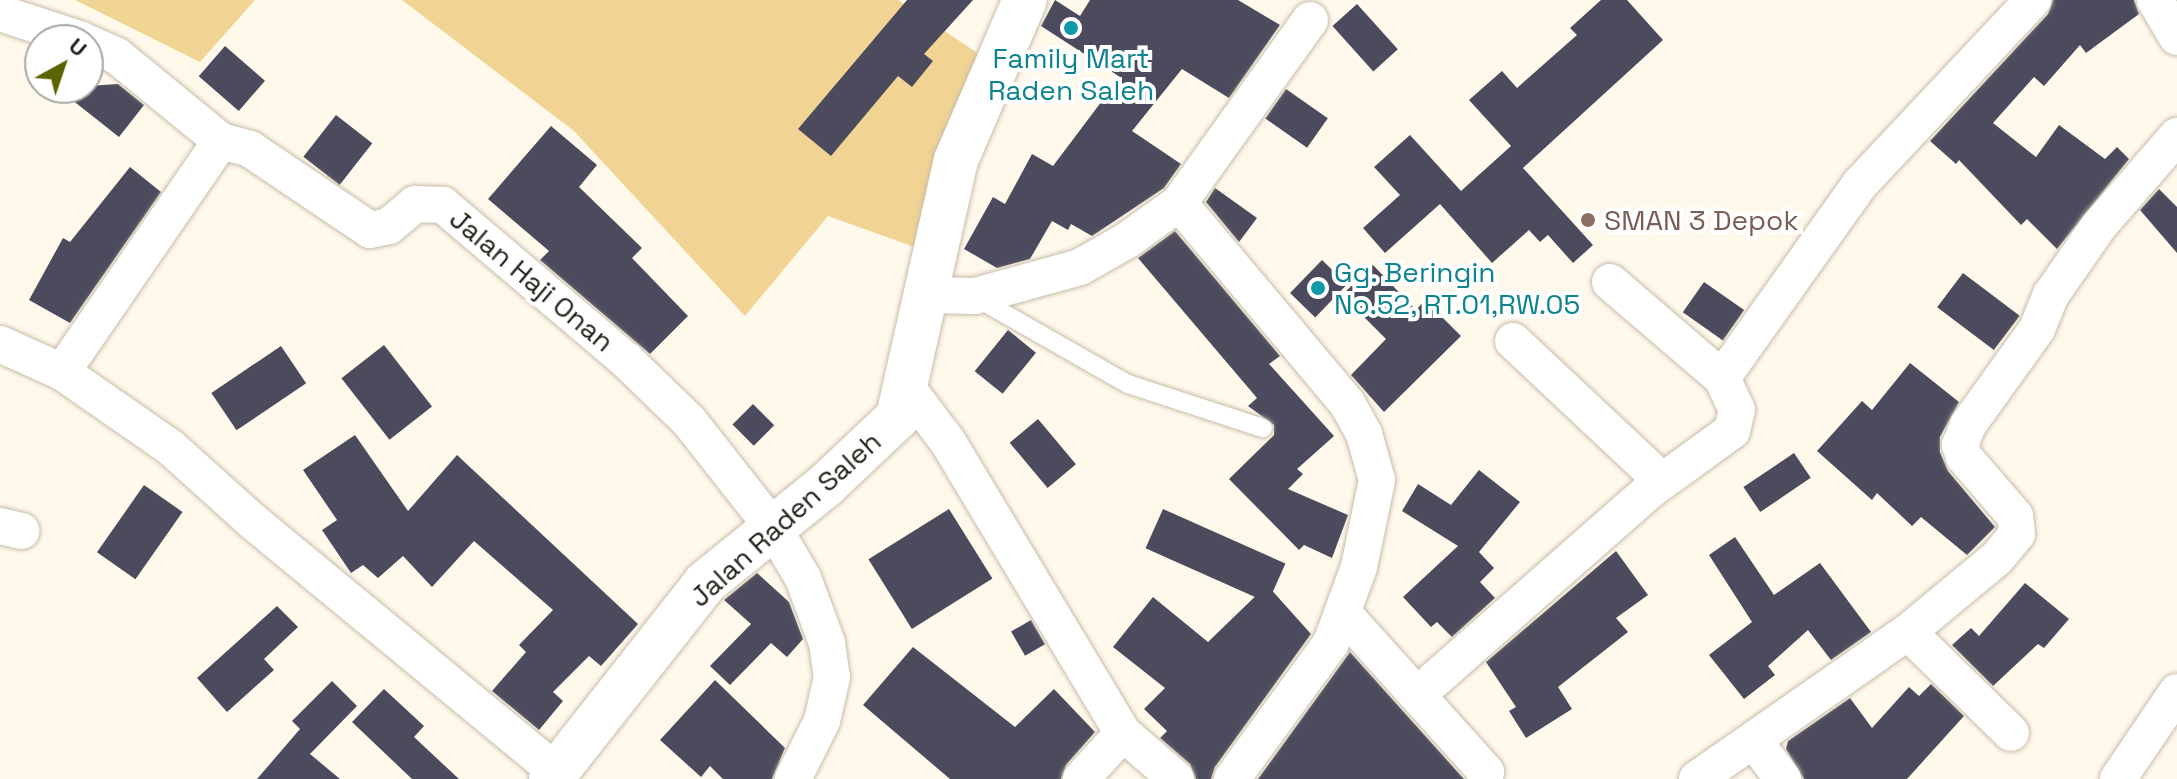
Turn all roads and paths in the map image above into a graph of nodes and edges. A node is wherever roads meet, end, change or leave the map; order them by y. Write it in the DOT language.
graph roads {
  1 [pos="1025,0"];
  2 [pos="2033,0"];
  3 [pos="2155,0"];
  4 [pos="0,13"];
  5 [pos="1310,20"];
  6 [pos="33,24"];
  7 [pos="2177,37"];
  8 [pos="104,50"];
  9 [pos="2177,136"];
  10 [pos="221,141"];
  11 [pos="1179,203"];
  12 [pos="1610,282"];
  13 [pos="925,295"];
  14 [pos="975,296"];
  15 [pos="1513,341"];
  16 [pos="0,344"];
  17 [pos="62,372"];
  18 [pos="1722,378"];
  19 [pos="908,389"];
  20 [pos="1263,428"];
  21 [pos="1662,481"];
  22 [pos="774,529"];
  23 [pos="1343,613"];
  24 [pos="1908,632"];
  25 [pos="1433,681"];
  26 [pos="2177,692"];
  27 [pos="1123,733"];
  28 [pos="2011,733"];
  29 [pos="1754,741"];
  30 [pos="1486,772"];
  31 [pos="554,776"];
  32 [pos="793,779"];
  33 [pos="1081,779"];
  34 [pos="1176,779"];
  35 [pos="1232,779"];
  36 [pos="1697,779"];
  37 [pos="1783,779"];
  38 [pos="2118,779"];
  1 -- 13 [label="street, Jalan Raden Saleh"];
  2 -- 18 [label="street"];
  3 -- 7 [label="street"];
  4 -- 6 [label="street"];
  5 -- 11 [label="street"];
  8 -- 10 [label="street, Jalan Haji Onan"];
  9 -- 24 [label="street"];
  10 -- 17 [label="street"];
  10 -- 22 [label="street, Jalan Haji Onan"];
  11 -- 14 [label="street"];
  11 -- 23 [label="street"];
  12 -- 18 [label="street"];
  13 -- 14 [label="street"];
  13 -- 19 [label="street, Jalan Raden Saleh"];
  14 -- 20 [label="lane"];
  15 -- 21 [label="street"];
  16 -- 17 [label="street"];
  17 -- 31 [label="street"];
  18 -- 21 [label="street"];
  19 -- 22 [label="street, Jalan Raden Saleh"];
  19 -- 27 [label="street"];
  21 -- 25 [label="street"];
  22 -- 31 [label="street, Jalan Raden Saleh"];
  22 -- 32 [label="street, Jalan Haji Onan"];
  23 -- 30 [label="street"];
  23 -- 35 [label="street"];
  24 -- 28 [label="street"];
  24 -- 29 [label="street"];
  26 -- 38 [label="street"];
  27 -- 33 [label="street"];
  27 -- 34 [label="street"];
  29 -- 36 [label="street"];
  29 -- 37 [label="street"];
}
